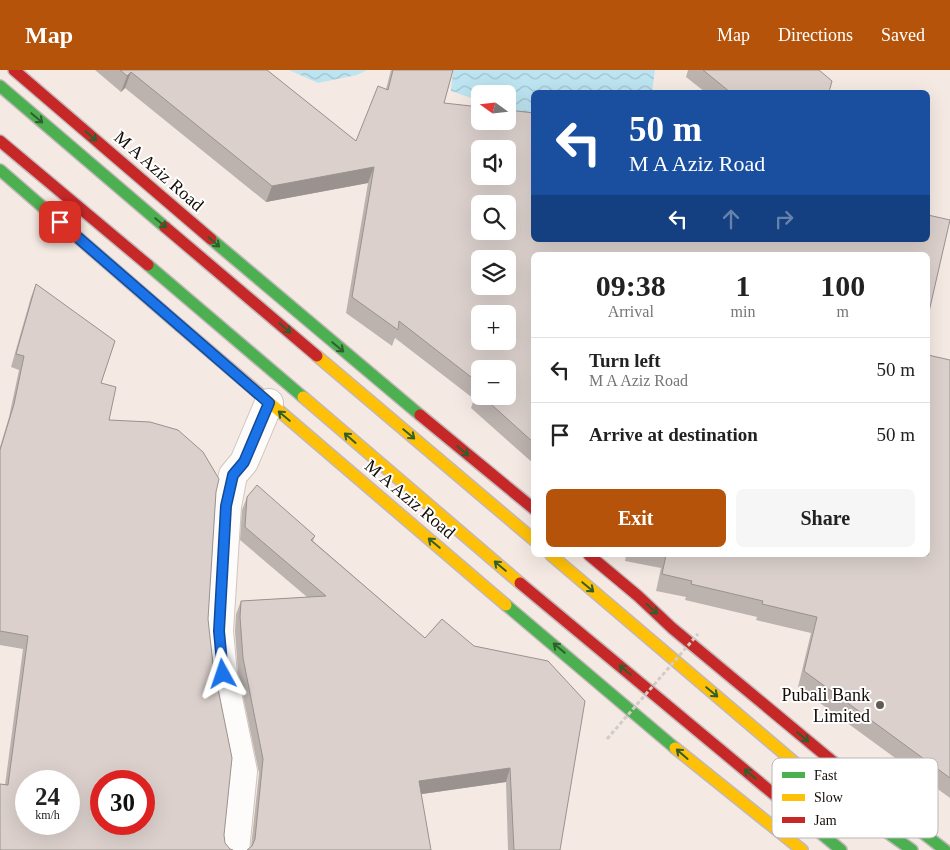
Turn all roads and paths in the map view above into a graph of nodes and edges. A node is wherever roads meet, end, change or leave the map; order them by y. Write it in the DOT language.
graph roads {
  1 [pos="14,70"];
  2 [pos="0,86"];
  3 [pos="0,141"];
  4 [pos="0,170"];
  5 [pos="269,403"];
  6 [pos="531,507"];
  7 [pos="531,537"];
  8 [pos="553,557"];
  9 [pos="591,557"];
  10 [pos="698,634"];
  11 [pos="607,739"];
  12 [pos="789,758"];
  13 [pos="828,758"];
  14 [pos="772,793"];
  15 [pos="772,826"];
  16 [pos="787,838"];
  17 [pos="827,838"];
  18 [pos="895,838"];
  19 [pos="930,838"];
  20 [pos="235,850"];
  21 [pos="802,850"];
  22 [pos="841,850"];
  23 [pos="912,850"];
  24 [pos="945,850"];
  1 -- 6 [label="main road, M A Aziz Road, one-way"];
  2 -- 7 [label="main road, one-way"];
  14 -- 3 [label="main road, one-way"];
  4 -- 5 [label="main road, M A Aziz Road"];
  15 -- 5 [label="main road, M A Aziz Road, one-way"];
  5 -- 20 [label="street"];
  8 -- 12 [label="main road, one-way"];
  9 -- 13 [label="main road, one-way"];
  10 -- 11 [label="path, bridge"];
  21 -- 16 [label="main road, M A Aziz Road, one-way"];
  22 -- 17 [label="main road, one-way"];
  18 -- 23 [label="main road, one-way"];
  19 -- 24 [label="main road, one-way"];
}
